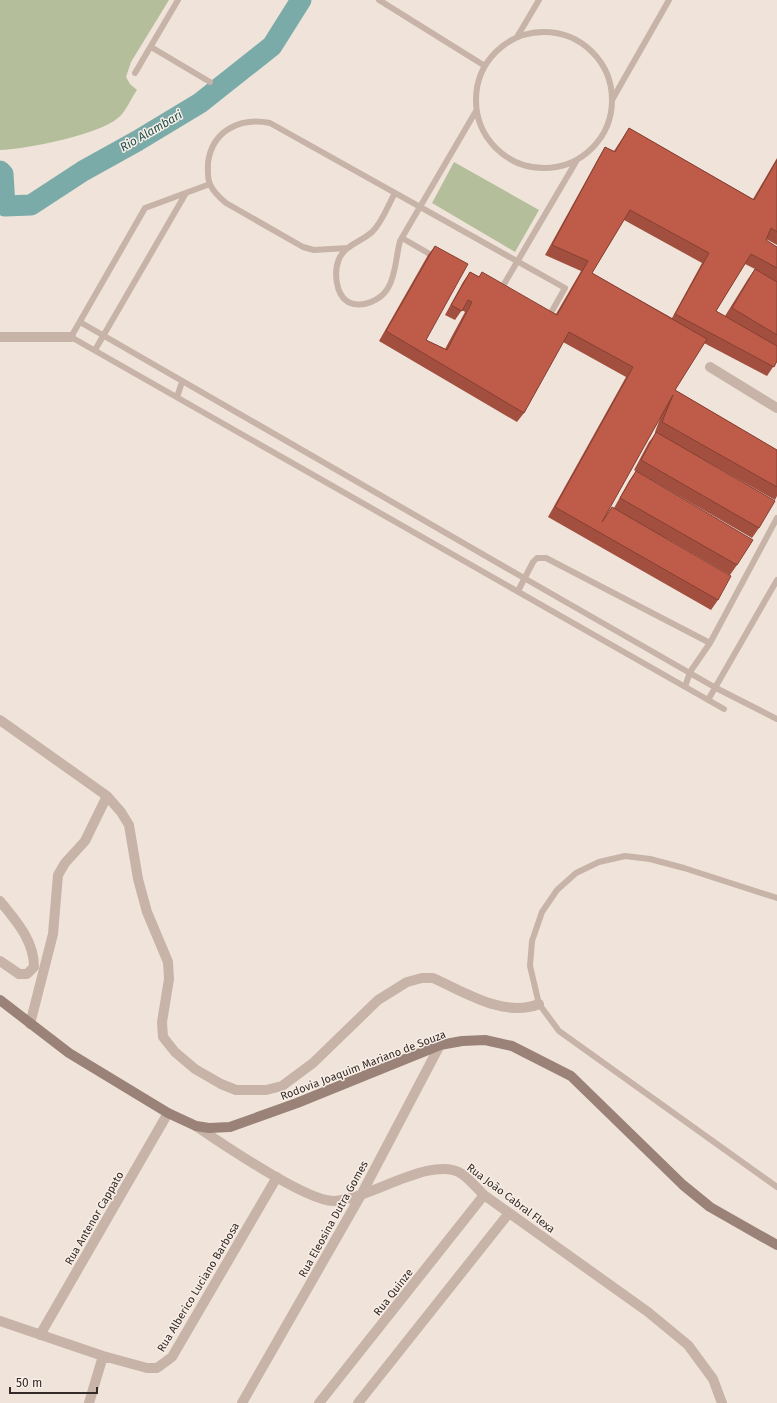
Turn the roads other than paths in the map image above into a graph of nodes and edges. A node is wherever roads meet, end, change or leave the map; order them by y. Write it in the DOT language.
graph roads {
  1 [pos="178,0"];
  2 [pos="379,0"];
  3 [pos="538,0"];
  4 [pos="669,0"];
  5 [pos="517,37"];
  6 [pos="151,47"];
  7 [pos="485,66"];
  8 [pos="134,73"];
  9 [pos="210,82"];
  10 [pos="612,100"];
  11 [pos="476,111"];
  12 [pos="577,160"];
  13 [pos="210,184"];
  14 [pos="186,193"];
  15 [pos="394,193"];
  16 [pos="420,207"];
  17 [pos="402,238"];
  18 [pos="347,248"];
  19 [pos="444,261"];
  20 [pos="517,261"];
  21 [pos="492,289"];
  22 [pos="499,293"];
  23 [pos="506,297"];
  24 [pos="540,316"];
  25 [pos="80,322"];
  26 [pos="0,337"];
  27 [pos="71,337"];
  28 [pos="103,337"];
  29 [pos="95,350"];
  30 [pos="710,367"];
  31 [pos="182,382"];
  32 [pos="177,397"];
  33 [pos="777,408"];
  34 [pos="777,518"];
  35 [pos="524,578"];
  36 [pos="777,580"];
  37 [pos="518,591"];
  38 [pos="710,643"];
  39 [pos="690,672"];
  40 [pos="685,687"];
  41 [pos="716,688"];
  42 [pos="708,700"];
  43 [pos="724,709"];
  44 [pos="777,718"];
  45 [pos="0,720"];
  46 [pos="107,796"];
  47 [pos="777,898"];
  48 [pos="0,900"];
  49 [pos="0,961"];
  50 [pos="0,1000"];
  51 [pos="540,1004"];
  52 [pos="30,1024"];
  53 [pos="440,1045"];
  54 [pos="168,1113"];
  55 [pos="196,1126"];
  56 [pos="277,1177"];
  57 [pos="777,1187"];
  58 [pos="361,1194"];
  59 [pos="484,1195"];
  60 [pos="509,1213"];
  61 [pos="777,1245"];
  62 [pos="0,1321"];
  63 [pos="40,1335"];
  64 [pos="102,1356"];
  65 [pos="89,1403"];
  66 [pos="242,1403"];
  67 [pos="319,1403"];
  68 [pos="358,1403"];
  69 [pos="722,1403"];
  1 -- 6 [label="lane"];
  2 -- 7 [label="lane"];
  3 -- 5 [label="lane"];
  4 -- 10 [label="lane"];
  5 -- 7 [label="lane"];
  5 -- 10 [label="lane"];
  6 -- 8 [label="lane"];
  6 -- 9 [label="lane"];
  7 -- 11 [label="lane"];
  10 -- 12 [label="lane"];
  11 -- 12 [label="lane"];
  11 -- 16 [label="lane"];
  12 -- 20 [label="lane"];
  13 -- 14 [label="lane"];
  13 -- 15 [label="lane"];
  13 -- 18 [label="lane"];
  14 -- 25 [label="lane"];
  14 -- 28 [label="lane"];
  15 -- 16 [label="lane"];
  15 -- 18 [label="lane"];
  16 -- 17 [label="lane"];
  16 -- 20 [label="lane"];
  17 -- 18 [label="lane"];
  17 -- 19 [label="lane"];
  20 -- 22 [label="lane"];
  20 -- 24 [label="lane"];
  21 -- 22 [label="lane"];
  22 -- 23 [label="lane"];
  25 -- 27 [label="lane"];
  25 -- 28 [label="lane"];
  26 -- 27 [label="street"];
  27 -- 29 [label="lane"];
  28 -- 29 [label="lane"];
  28 -- 31 [label="lane"];
  29 -- 32 [label="lane"];
  30 -- 33 [label="street"];
  31 -- 32 [label="lane"];
  31 -- 35 [label="lane"];
  32 -- 37 [label="lane"];
  34 -- 38 [label="lane"];
  35 -- 37 [label="lane"];
  35 -- 38 [label="lane"];
  35 -- 39 [label="lane"];
  36 -- 41 [label="lane"];
  37 -- 40 [label="lane"];
  38 -- 39 [label="lane"];
  39 -- 40 [label="lane"];
  39 -- 41 [label="lane"];
  40 -- 42 [label="lane"];
  41 -- 42 [label="lane"];
  41 -- 44 [label="lane"];
  42 -- 43 [label="lane"];
  45 -- 46 [label="street"];
  46 -- 51 [label="street"];
  46 -- 52 [label="street"];
  47 -- 51 [label="lane"];
  48 -- 49 [label="street"];
  50 -- 52 [label="main road, Rodovia Joaquim Mariano de Souza"];
  51 -- 57 [label="lane"];
  52 -- 54 [label="main road, Rodovia Joaquim Mariano de Souza"];
  53 -- 55 [label="main road, Rodovia Joaquim Mariano de Souza"];
  53 -- 58 [label="street, Rua Eleosina Dutra Gomes"];
  53 -- 61 [label="main road, Rodovia Joaquim Mariano de Souza"];
  54 -- 55 [label="main road, Rodovia Joaquim Mariano de Souza"];
  54 -- 63 [label="street, Rua Antenor Cappato"];
  55 -- 56 [label="street, Rua João Cabral Flexa"];
  56 -- 58 [label="street, Rua João Cabral Flexa"];
  56 -- 64 [label="street, Rua Alberico Luciano Barbosa"];
  58 -- 59 [label="street, Rua João Cabral Flexa"];
  58 -- 66 [label="street, Rua Eleosina Dutra Gomes"];
  59 -- 60 [label="street, Rua João Cabral Flexa"];
  59 -- 67 [label="street, Rua Quinze"];
  60 -- 68 [label="street"];
  60 -- 69 [label="street, Rua João Cabral Flexa"];
  62 -- 63 [label="street, Rua Alberico Luciano Barbosa"];
  63 -- 64 [label="street, Rua Alberico Luciano Barbosa"];
  64 -- 65 [label="street"];
}
